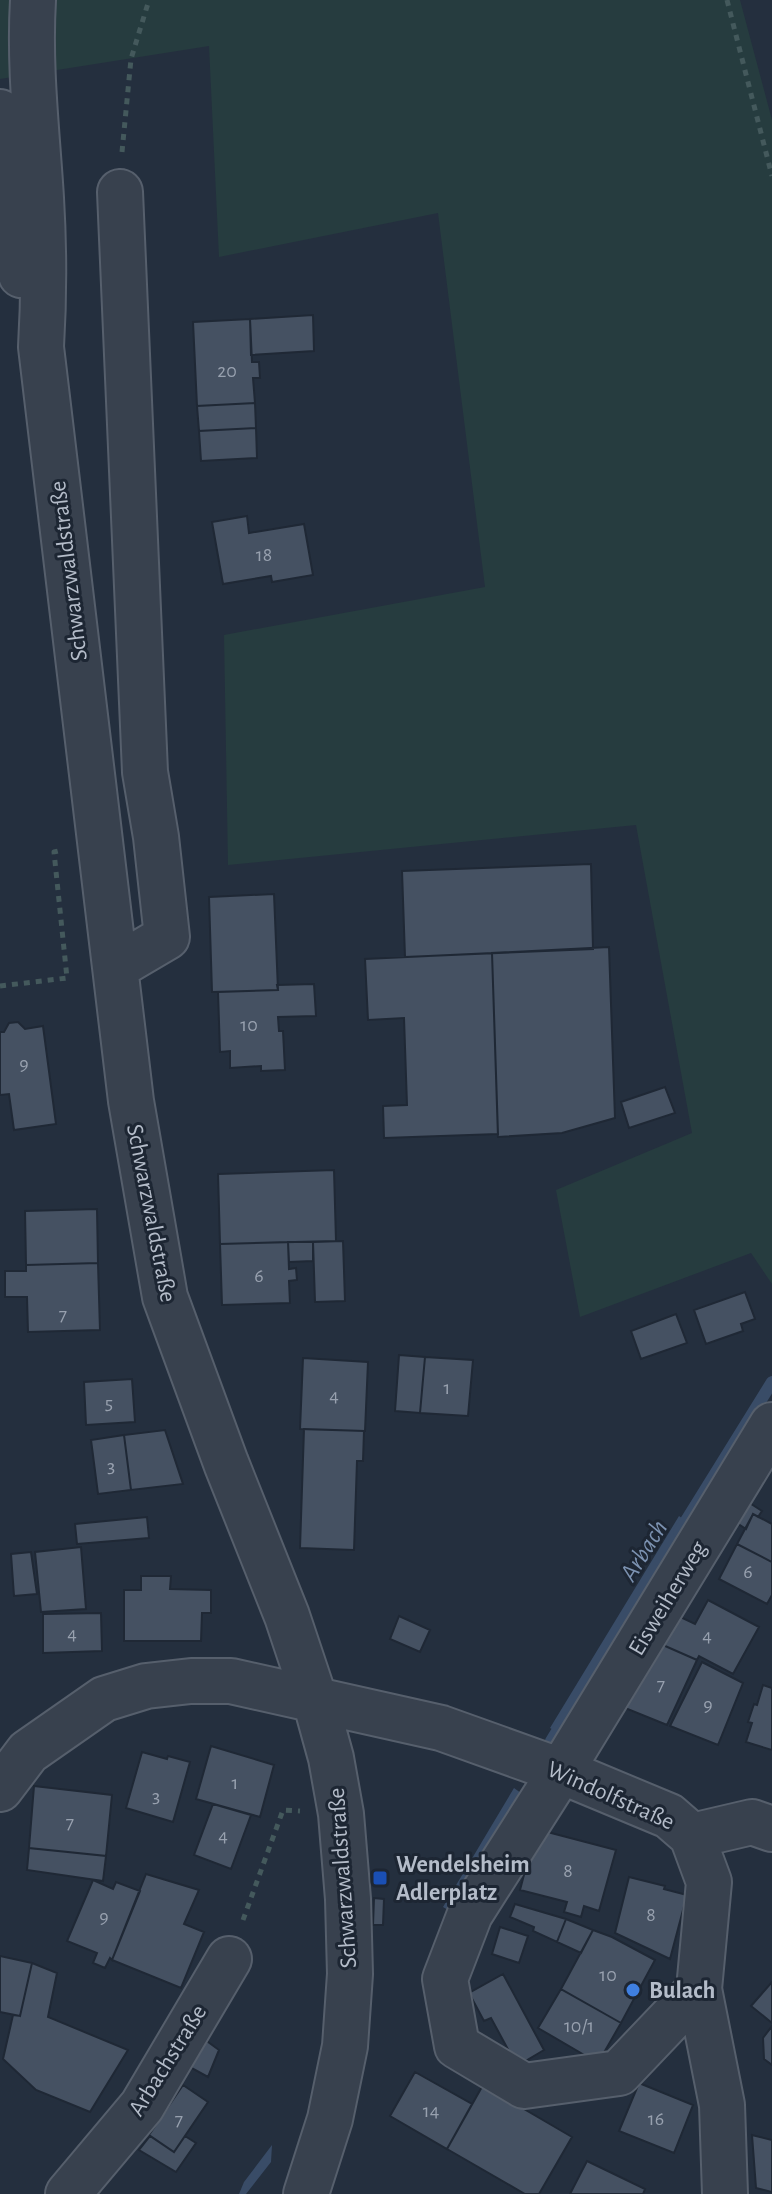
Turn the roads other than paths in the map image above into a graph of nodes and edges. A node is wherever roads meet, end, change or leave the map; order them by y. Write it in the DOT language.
graph roads {
  1 [pos="33,0"];
  2 [pos="0,112"];
  3 [pos="120,192"];
  4 [pos="41,347"];
  5 [pos="116,967"];
  6 [pos="772,1425"];
  7 [pos="315,1700"];
  8 [pos="561,1771"];
  9 [pos="0,1789"];
  10 [pos="772,1829"];
  11 [pos="692,1836"];
  12 [pos="229,1959"];
  13 [pos="699,1989"];
  14 [pos="68,2194"];
  15 [pos="306,2194"];
  16 [pos="725,2194"];
  1 -- 4 [label="street, Schwarzwaldstraße"];
  2 -- 4 [label="street, Schwarzwaldstraße"];
  3 -- 5 [label="street"];
  4 -- 5 [label="street, Schwarzwaldstraße"];
  5 -- 7 [label="street, Schwarzwaldstraße"];
  6 -- 8 [label="street, Eisweiherweg"];
  7 -- 8 [label="street, Windolfstraße"];
  7 -- 9 [label="street, Windolfstraße"];
  7 -- 15 [label="street, Schwarzwaldstraße"];
  8 -- 11 [label="street, Windolfstraße"];
  8 -- 13 [label="street, Eisweiherweg"];
  10 -- 11 [label="street"];
  11 -- 13 [label="street, Windolfstraße"];
  12 -- 14 [label="street, Arbachstraße"];
  13 -- 16 [label="street, Windolfstraße"];
}
